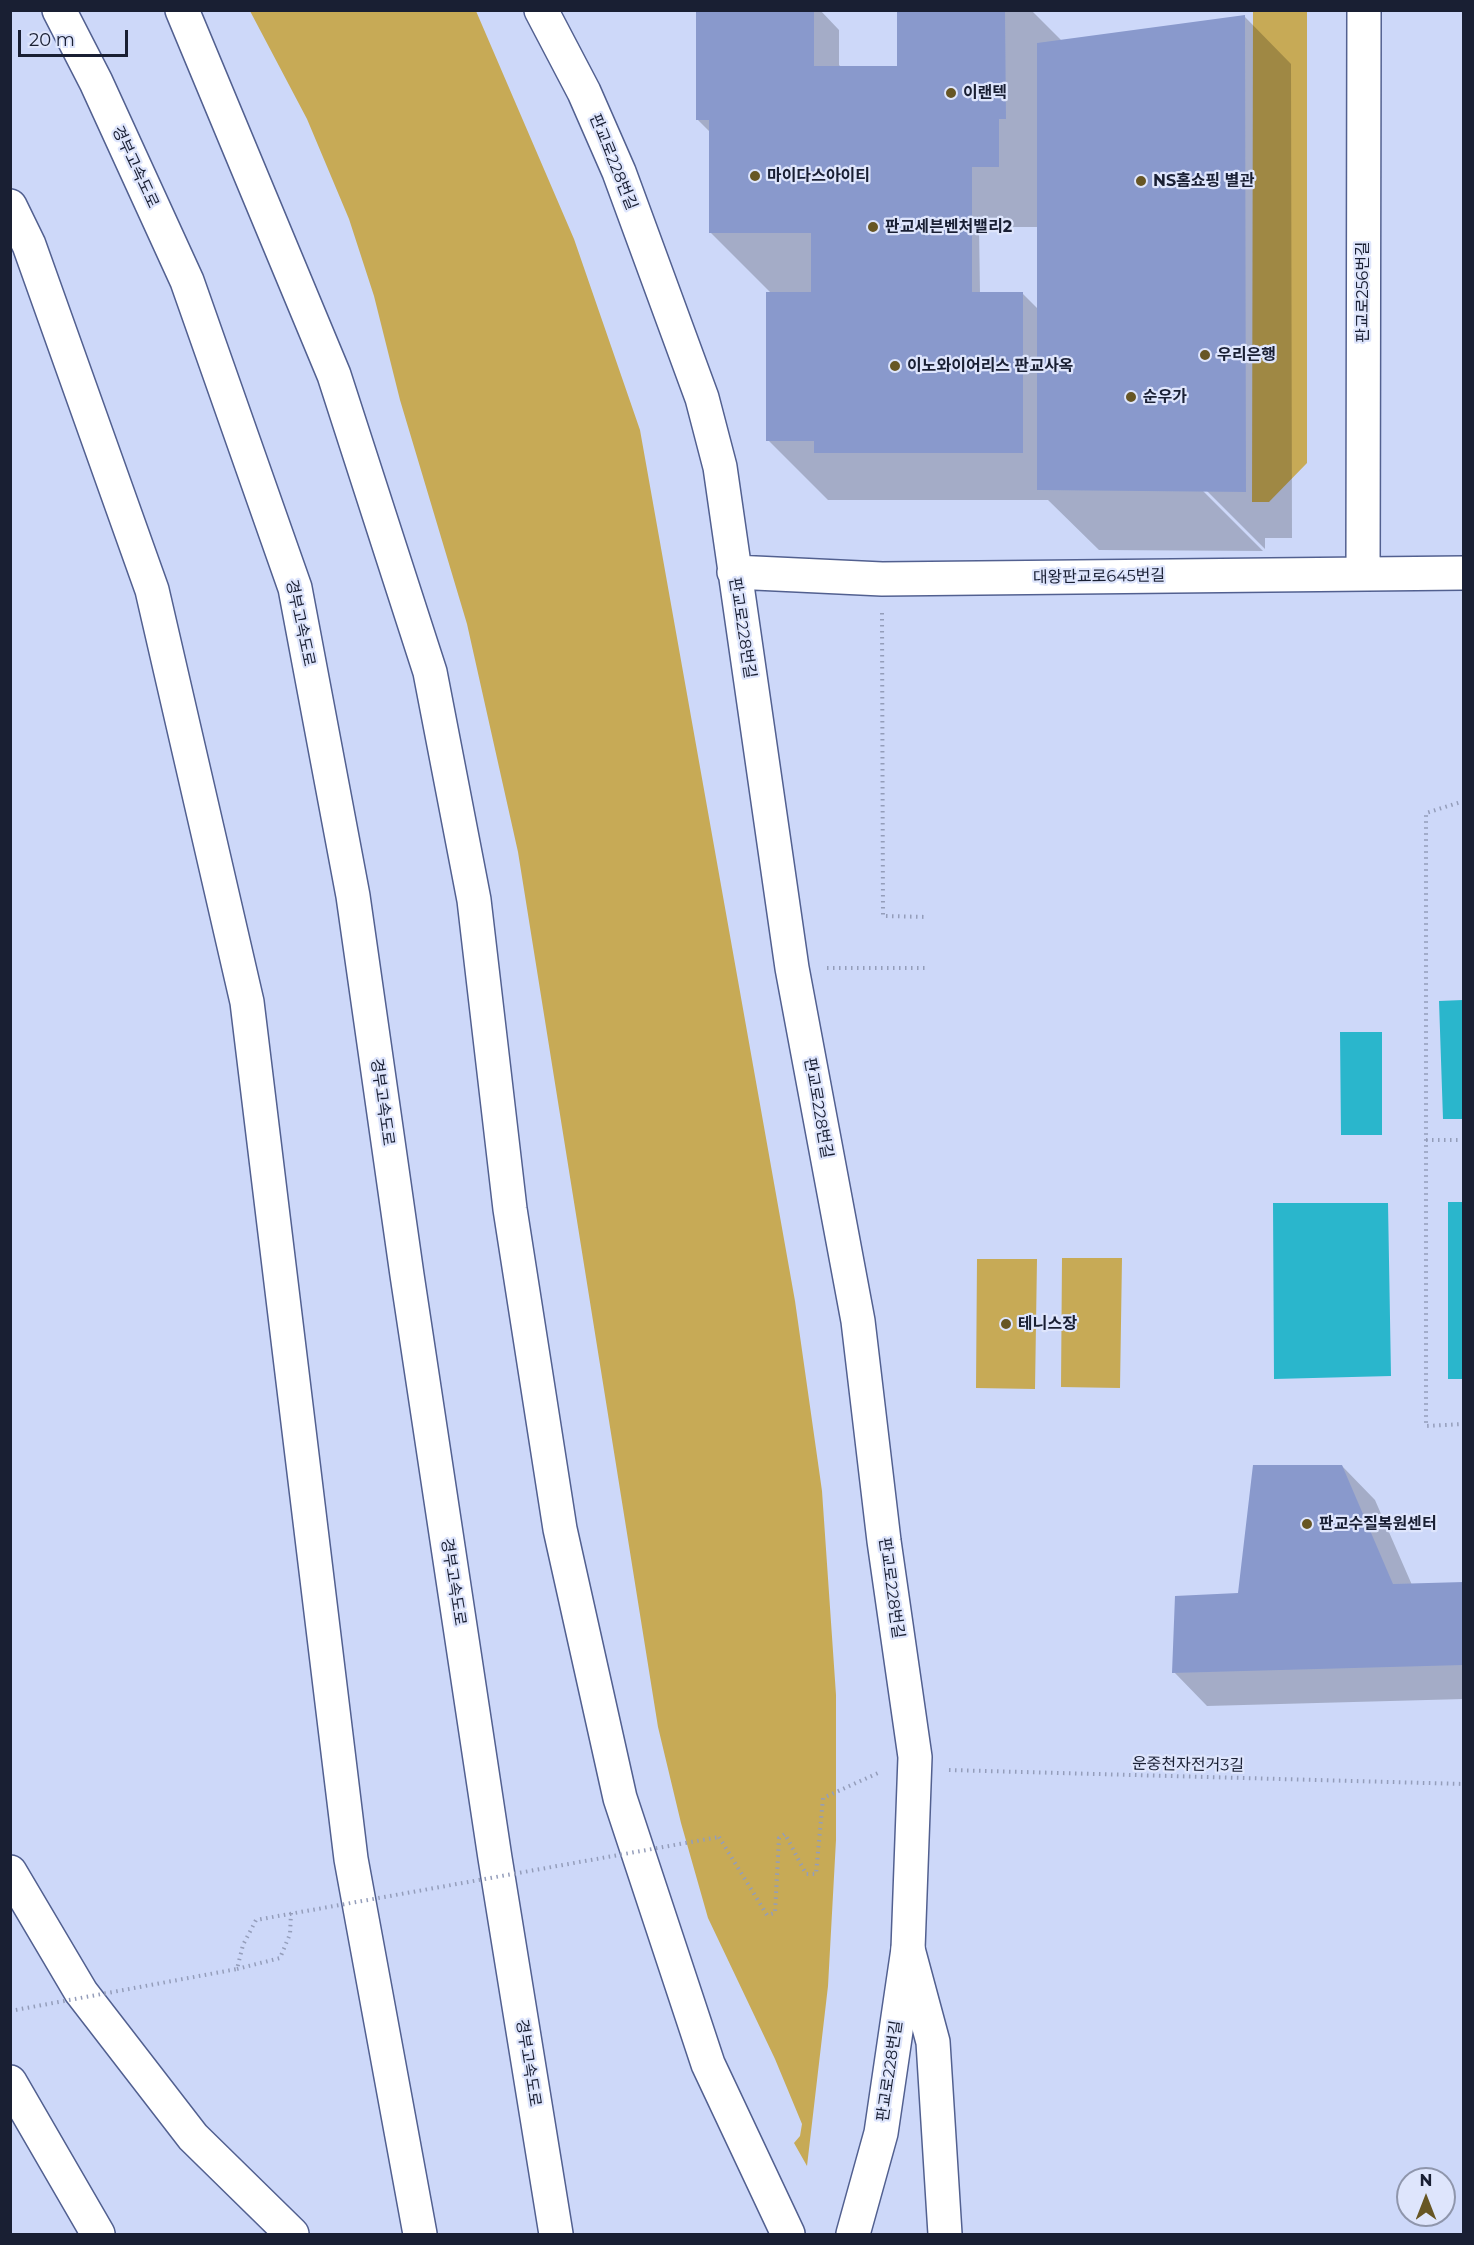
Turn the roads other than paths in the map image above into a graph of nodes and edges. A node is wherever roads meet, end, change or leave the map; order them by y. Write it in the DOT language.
graph roads {
  1 [pos="59,10"];
  2 [pos="164,10"];
  3 [pos="182,10"];
  4 [pos="541,10"];
  5 [pos="1364,10"];
  6 [pos="232,132"];
  7 [pos="10,206"];
  8 [pos="734,572"];
  9 [pos="1464,573"];
  10 [pos="1363,574"];
  11 [pos="10,1872"];
  12 [pos="908,1949"];
  13 [pos="10,2082"];
  14 [pos="98,2235"];
  15 [pos="292,2235"];
  16 [pos="420,2235"];
  17 [pos="556,2235"];
  18 [pos="788,2235"];
  19 [pos="853,2235"];
  20 [pos="945,2235"];
  1 -- 17 [label="main road, 경부고속도로"];
  2 -- 6 [label="main road"];
  3 -- 6 [label="main road"];
  4 -- 8 [label="main road, 판교로228번길"];
  5 -- 10 [label="main road, 판교로256번길"];
  6 -- 18 [label="main road"];
  7 -- 16 [label="main road"];
  8 -- 10 [label="main road, 대왕판교로645번길"];
  8 -- 12 [label="main road, 판교로228번길"];
  9 -- 10 [label="main road, 대왕판교로645번길"];
  11 -- 15 [label="main road"];
  12 -- 19 [label="main road, 판교로228번길"];
  12 -- 20 [label="main road"];
  13 -- 14 [label="main road"];
}
